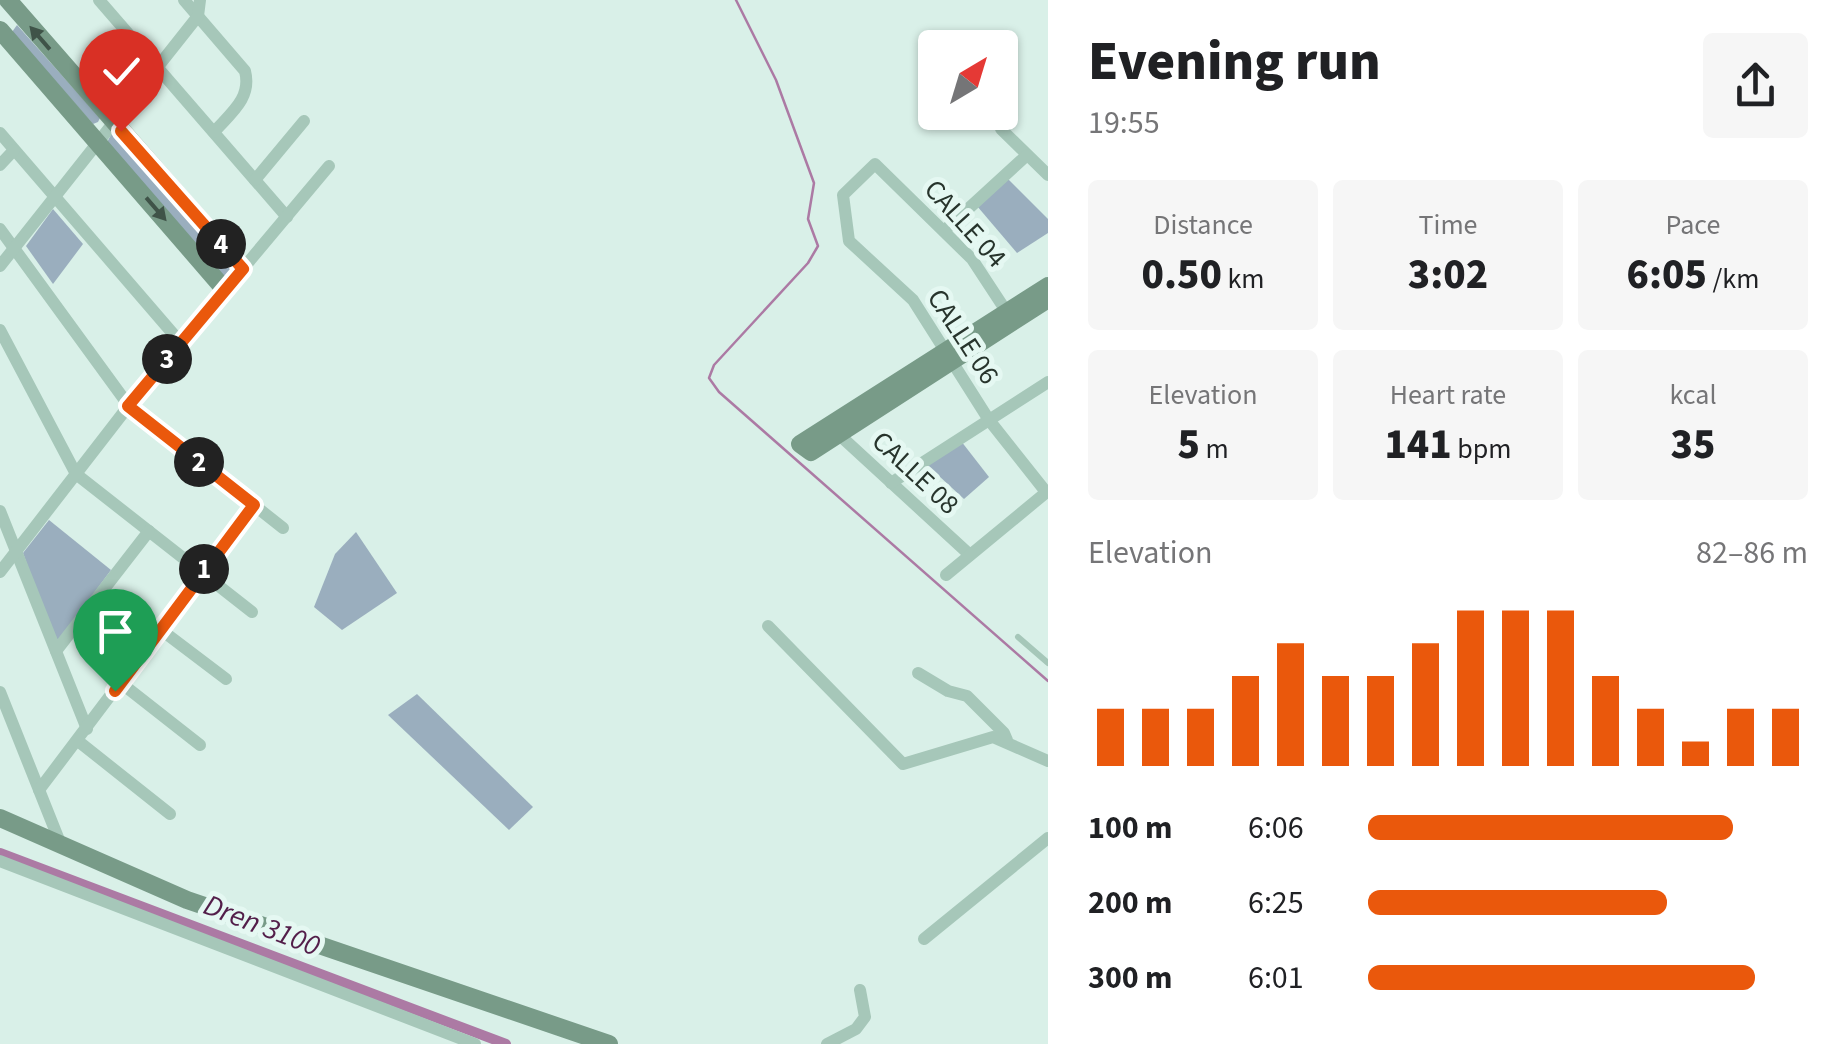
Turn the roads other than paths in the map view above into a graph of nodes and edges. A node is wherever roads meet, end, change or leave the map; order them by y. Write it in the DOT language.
graph roads {
  1 [pos="99,0"];
  2 [pos="184,0"];
  3 [pos="200,0"];
  4 [pos="17,3"];
  5 [pos="198,16"];
  6 [pos="0,32"];
  7 [pos="156,66"];
  8 [pos="113,122"];
  9 [pos="304,122"];
  10 [pos="1002,130"];
  11 [pos="214,132"];
  12 [pos="0,133"];
  13 [pos="98,141"];
  14 [pos="14,150"];
  15 [pos="1028,155"];
  16 [pos="875,164"];
  17 [pos="0,166"];
  18 [pos="329,166"];
  19 [pos="1048,175"];
  20 [pos="255,180"];
  21 [pos="55,197"];
  22 [pos="287,216"];
  23 [pos="0,229"];
  24 [pos="944,231"];
  25 [pos="15,246"];
  26 [pos="0,266"];
  27 [pos="243,269"];
  28 [pos="1048,286"];
  29 [pos="225,290"];
  30 [pos="1048,299"];
  31 [pos="1010,317"];
  32 [pos="0,330"];
  33 [pos="181,343"];
  34 [pos="948,356"];
  35 [pos="1048,382"];
  36 [pos="128,406"];
  37 [pos="989,420"];
  38 [pos="834,430"];
  39 [pos="76,474"];
  40 [pos="891,482"];
  41 [pos="1047,492"];
  42 [pos="254,505"];
  43 [pos="0,511"];
  44 [pos="283,528"];
  45 [pos="149,531"];
  46 [pos="17,550"];
  47 [pos="970,555"];
  48 [pos="0,572"];
  49 [pos="202,572"];
  50 [pos="946,575"];
  51 [pos="252,612"];
  52 [pos="768,626"];
  53 [pos="160,629"];
  54 [pos="1018,637"];
  55 [pos="56,652"];
  56 [pos="1048,663"];
  57 [pos="918,673"];
  58 [pos="226,679"];
  59 [pos="121,683"];
  60 [pos="0,692"];
  61 [pos="82,735"];
  62 [pos="1007,740"];
  63 [pos="200,745"];
  64 [pos="1048,761"];
  65 [pos="39,790"];
  66 [pos="170,814"];
  67 [pos="0,818"];
  68 [pos="1048,838"];
  69 [pos="61,845"];
  70 [pos="0,861"];
  71 [pos="924,939"];
  72 [pos="860,990"];
  73 [pos="476,1044"];
  74 [pos="609,1044"];
  75 [pos="827,1044"];
  1 -- 7 [label="street"];
  2 -- 5 [label="street"];
  3 -- 5 [label="street"];
  4 -- 6 [label="street"];
  8 -- 4 [label="street, one-way"];
  5 -- 7 [label="street"];
  5 -- 11 [label="street"];
  6 -- 13 [label="street"];
  7 -- 8 [label="street"];
  7 -- 11 [label="street"];
  8 -- 13 [label="street"];
  8 -- 27 [label="street"];
  9 -- 20 [label="street"];
  10 -- 15 [label="street"];
  11 -- 20 [label="street"];
  12 -- 14 [label="street"];
  13 -- 21 [label="street"];
  13 -- 29 [label="street, one-way"];
  14 -- 17 [label="street"];
  14 -- 21 [label="street"];
  15 -- 19 [label="street"];
  15 -- 24 [label="street"];
  16 -- 24 [label="street, CALLE 04"];
  16 -- 34 [label="street, CALLE 06"];
  18 -- 22 [label="street"];
  20 -- 22 [label="street"];
  21 -- 25 [label="street"];
  21 -- 33 [label="street"];
  22 -- 27 [label="street"];
  23 -- 25 [label="street"];
  24 -- 31 [label="street, CALLE 04"];
  25 -- 26 [label="street"];
  25 -- 36 [label="street"];
  27 -- 29 [label="street"];
  28 -- 31 [label="street"];
  29 -- 33 [label="street"];
  30 -- 31 [label="street"];
  31 -- 34 [label="street"];
  32 -- 39 [label="street"];
  33 -- 36 [label="street"];
  34 -- 37 [label="street, CALLE 06"];
  34 -- 38 [label="street"];
  35 -- 37 [label="street"];
  36 -- 39 [label="street"];
  36 -- 42 [label="street"];
  37 -- 40 [label="street"];
  37 -- 41 [label="street, CALLE 06"];
  38 -- 40 [label="street, CALLE 08"];
  39 -- 45 [label="street"];
  39 -- 46 [label="street"];
  40 -- 47 [label="street, CALLE 08"];
  41 -- 47 [label="street"];
  42 -- 44 [label="street"];
  42 -- 49 [label="street"];
  43 -- 46 [label="street"];
  45 -- 49 [label="street"];
  45 -- 55 [label="street"];
  46 -- 48 [label="street"];
  46 -- 55 [label="street"];
  47 -- 50 [label="street"];
  49 -- 51 [label="street"];
  49 -- 53 [label="street"];
  52 -- 62 [label="street"];
  53 -- 58 [label="street"];
  53 -- 59 [label="street"];
  54 -- 56 [label="lane"];
  55 -- 61 [label="street"];
  57 -- 62 [label="street"];
  59 -- 61 [label="street"];
  59 -- 63 [label="street"];
  60 -- 65 [label="street"];
  61 -- 65 [label="street"];
  61 -- 66 [label="street"];
  62 -- 64 [label="street"];
  65 -- 69 [label="street"];
  67 -- 69 [label="street"];
  68 -- 71 [label="street"];
  69 -- 74 [label="street"];
  70 -- 73 [label="street"];
  72 -- 75 [label="street"];
}
